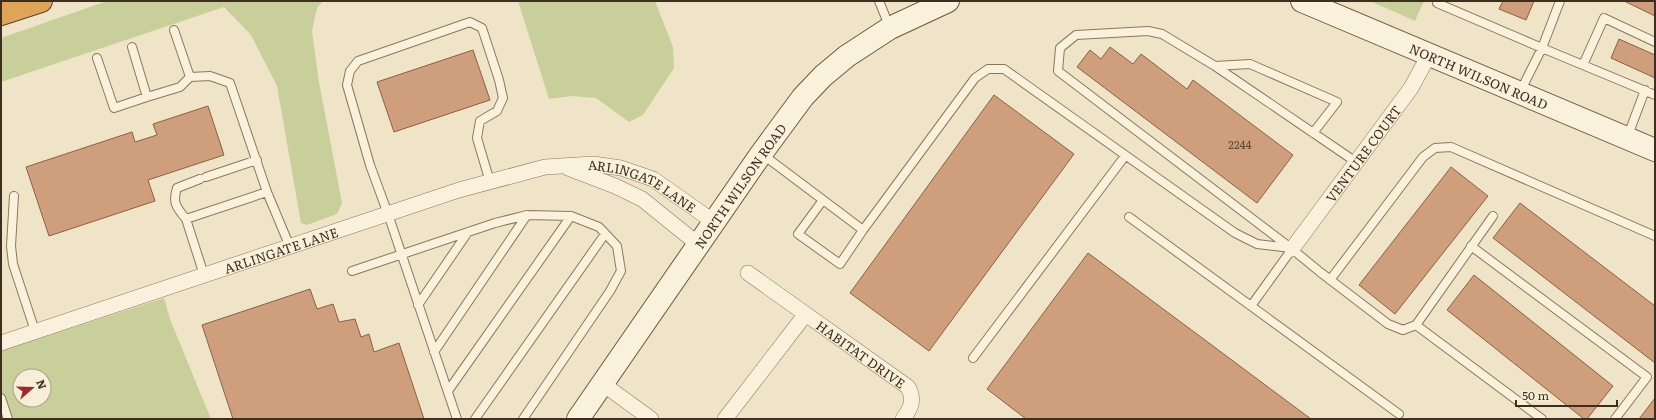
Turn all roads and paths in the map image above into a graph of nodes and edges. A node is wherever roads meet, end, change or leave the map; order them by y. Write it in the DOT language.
graph roads {
  1 [pos="40,1"];
  2 [pos="879,1"];
  3 [pos="948,1"];
  4 [pos="1302,1"];
  5 [pos="1437,1"];
  6 [pos="1560,1"];
  7 [pos="1,14"];
  8 [pos="890,28"];
  9 [pos="174,30"];
  10 [pos="1655,42"];
  11 [pos="132,47"];
  12 [pos="1542,48"];
  13 [pos="1429,54"];
  14 [pos="97,58"];
  15 [pos="1583,65"];
  16 [pos="1215,66"];
  17 [pos="190,77"];
  18 [pos="1645,90"];
  19 [pos="1520,92"];
  20 [pos="1655,95"];
  21 [pos="147,97"];
  22 [pos="1313,133"];
  23 [pos="1627,138"];
  24 [pos="1655,150"];
  25 [pos="761,154"];
  26 [pos="1126,156"];
  27 [pos="257,160"];
  28 [pos="1356,162"];
  29 [pos="564,166"];
  30 [pos="490,182"];
  31 [pos="267,192"];
  32 [pos="14,196"];
  33 [pos="823,200"];
  34 [pos="388,214"];
  35 [pos="527,215"];
  36 [pos="571,216"];
  37 [pos="1493,216"];
  38 [pos="1129,217"];
  39 [pos="186,220"];
  40 [pos="714,222"];
  41 [pos="863,230"];
  42 [pos="468,232"];
  43 [pos="605,234"];
  44 [pos="1655,236"];
  45 [pos="699,244"];
  46 [pos="1471,246"];
  47 [pos="290,247"];
  48 [pos="1292,249"];
  49 [pos="401,254"];
  50 [pos="352,271"];
  51 [pos="748,273"];
  52 [pos="204,275"];
  53 [pos="1330,280"];
  54 [pos="418,305"];
  55 [pos="1251,306"];
  56 [pos="805,315"];
  57 [pos="1416,325"];
  58 [pos="35,331"];
  59 [pos="1,342"];
  60 [pos="434,352"];
  61 [pos="973,358"];
  62 [pos="603,384"];
  63 [pos="448,391"];
  64 [pos="1,398"];
  65 [pos="1399,414"];
  66 [pos="8,419"];
  67 [pos="457,419"];
  68 [pos="475,419"];
  69 [pos="523,419"];
  70 [pos="578,419"];
  71 [pos="651,419"];
  72 [pos="725,419"];
  73 [pos="903,419"];
  74 [pos="1542,419"];
  75 [pos="1615,419"];
  1 -- 7 [label="highway"];
  2 -- 8 [label="lane"];
  3 -- 8 [label="main road, NORTH WILSON ROAD"];
  4 -- 13 [label="main road, NORTH WILSON ROAD"];
  5 -- 12 [label="lane"];
  6 -- 12 [label="lane"];
  8 -- 25 [label="main road, NORTH WILSON ROAD"];
  9 -- 17 [label="lane"];
  10 -- 15 [label="lane"];
  11 -- 21 [label="lane"];
  12 -- 15 [label="lane"];
  12 -- 19 [label="lane"];
  13 -- 19 [label="main road, NORTH WILSON ROAD"];
  13 -- 28 [label="street, VENTURE COURT"];
  14 -- 21 [label="lane"];
  15 -- 18 [label="lane"];
  16 -- 22 [label="lane"];
  16 -- 22 [label="lane"];
  16 -- 48 [label="lane"];
  17 -- 21 [label="lane"];
  17 -- 27 [label="lane"];
  18 -- 20 [label="lane"];
  18 -- 23 [label="lane"];
  19 -- 23 [label="main road, NORTH WILSON ROAD"];
  22 -- 28 [label="lane"];
  23 -- 24 [label="main road, NORTH WILSON ROAD"];
  25 -- 33 [label="lane"];
  25 -- 40 [label="main road, NORTH WILSON ROAD"];
  26 -- 41 [label="lane"];
  26 -- 48 [label="lane"];
  26 -- 61 [label="lane"];
  27 -- 31 [label="lane"];
  27 -- 39 [label="lane"];
  28 -- 48 [label="street, VENTURE COURT"];
  29 -- 30 [label="street, ARLINGATE LANE"];
  29 -- 40 [label="street, ARLINGATE LANE"];
  29 -- 45 [label="street, ARLINGATE LANE"];
  30 -- 34 [label="street, ARLINGATE LANE"];
  30 -- 34 [label="lane"];
  31 -- 39 [label="lane"];
  31 -- 47 [label="lane"];
  32 -- 58 [label="lane"];
  33 -- 41 [label="lane"];
  33 -- 41 [label="lane"];
  34 -- 47 [label="street, ARLINGATE LANE"];
  34 -- 49 [label="lane"];
  35 -- 36 [label="lane"];
  35 -- 42 [label="lane"];
  35 -- 60 [label="lane"];
  36 -- 43 [label="lane"];
  36 -- 63 [label="lane"];
  37 -- 46 [label="lane"];
  38 -- 55 [label="lane"];
  39 -- 52 [label="lane"];
  40 -- 45 [label="main road, NORTH WILSON ROAD"];
  42 -- 49 [label="lane"];
  42 -- 54 [label="lane"];
  43 -- 68 [label="lane"];
  43 -- 69 [label="lane"];
  44 -- 53 [label="lane"];
  45 -- 62 [label="main road, NORTH WILSON ROAD"];
  46 -- 57 [label="lane"];
  46 -- 75 [label="lane"];
  47 -- 52 [label="street, ARLINGATE LANE"];
  48 -- 53 [label="lane"];
  48 -- 55 [label="lane"];
  49 -- 50 [label="lane"];
  49 -- 54 [label="lane"];
  51 -- 56 [label="street, HABITAT DRIVE"];
  52 -- 58 [label="street, ARLINGATE LANE"];
  53 -- 57 [label="lane"];
  54 -- 60 [label="lane"];
  55 -- 65 [label="lane"];
  56 -- 72 [label="street, HABITAT DRIVE"];
  56 -- 73 [label="street, HABITAT DRIVE"];
  57 -- 74 [label="lane"];
  58 -- 59 [label="street, ARLINGATE LANE"];
  60 -- 63 [label="lane"];
  62 -- 70 [label="main road, NORTH WILSON ROAD"];
  62 -- 71 [label="street"];
  63 -- 67 [label="lane"];
  64 -- 66 [label="lane"];
}
